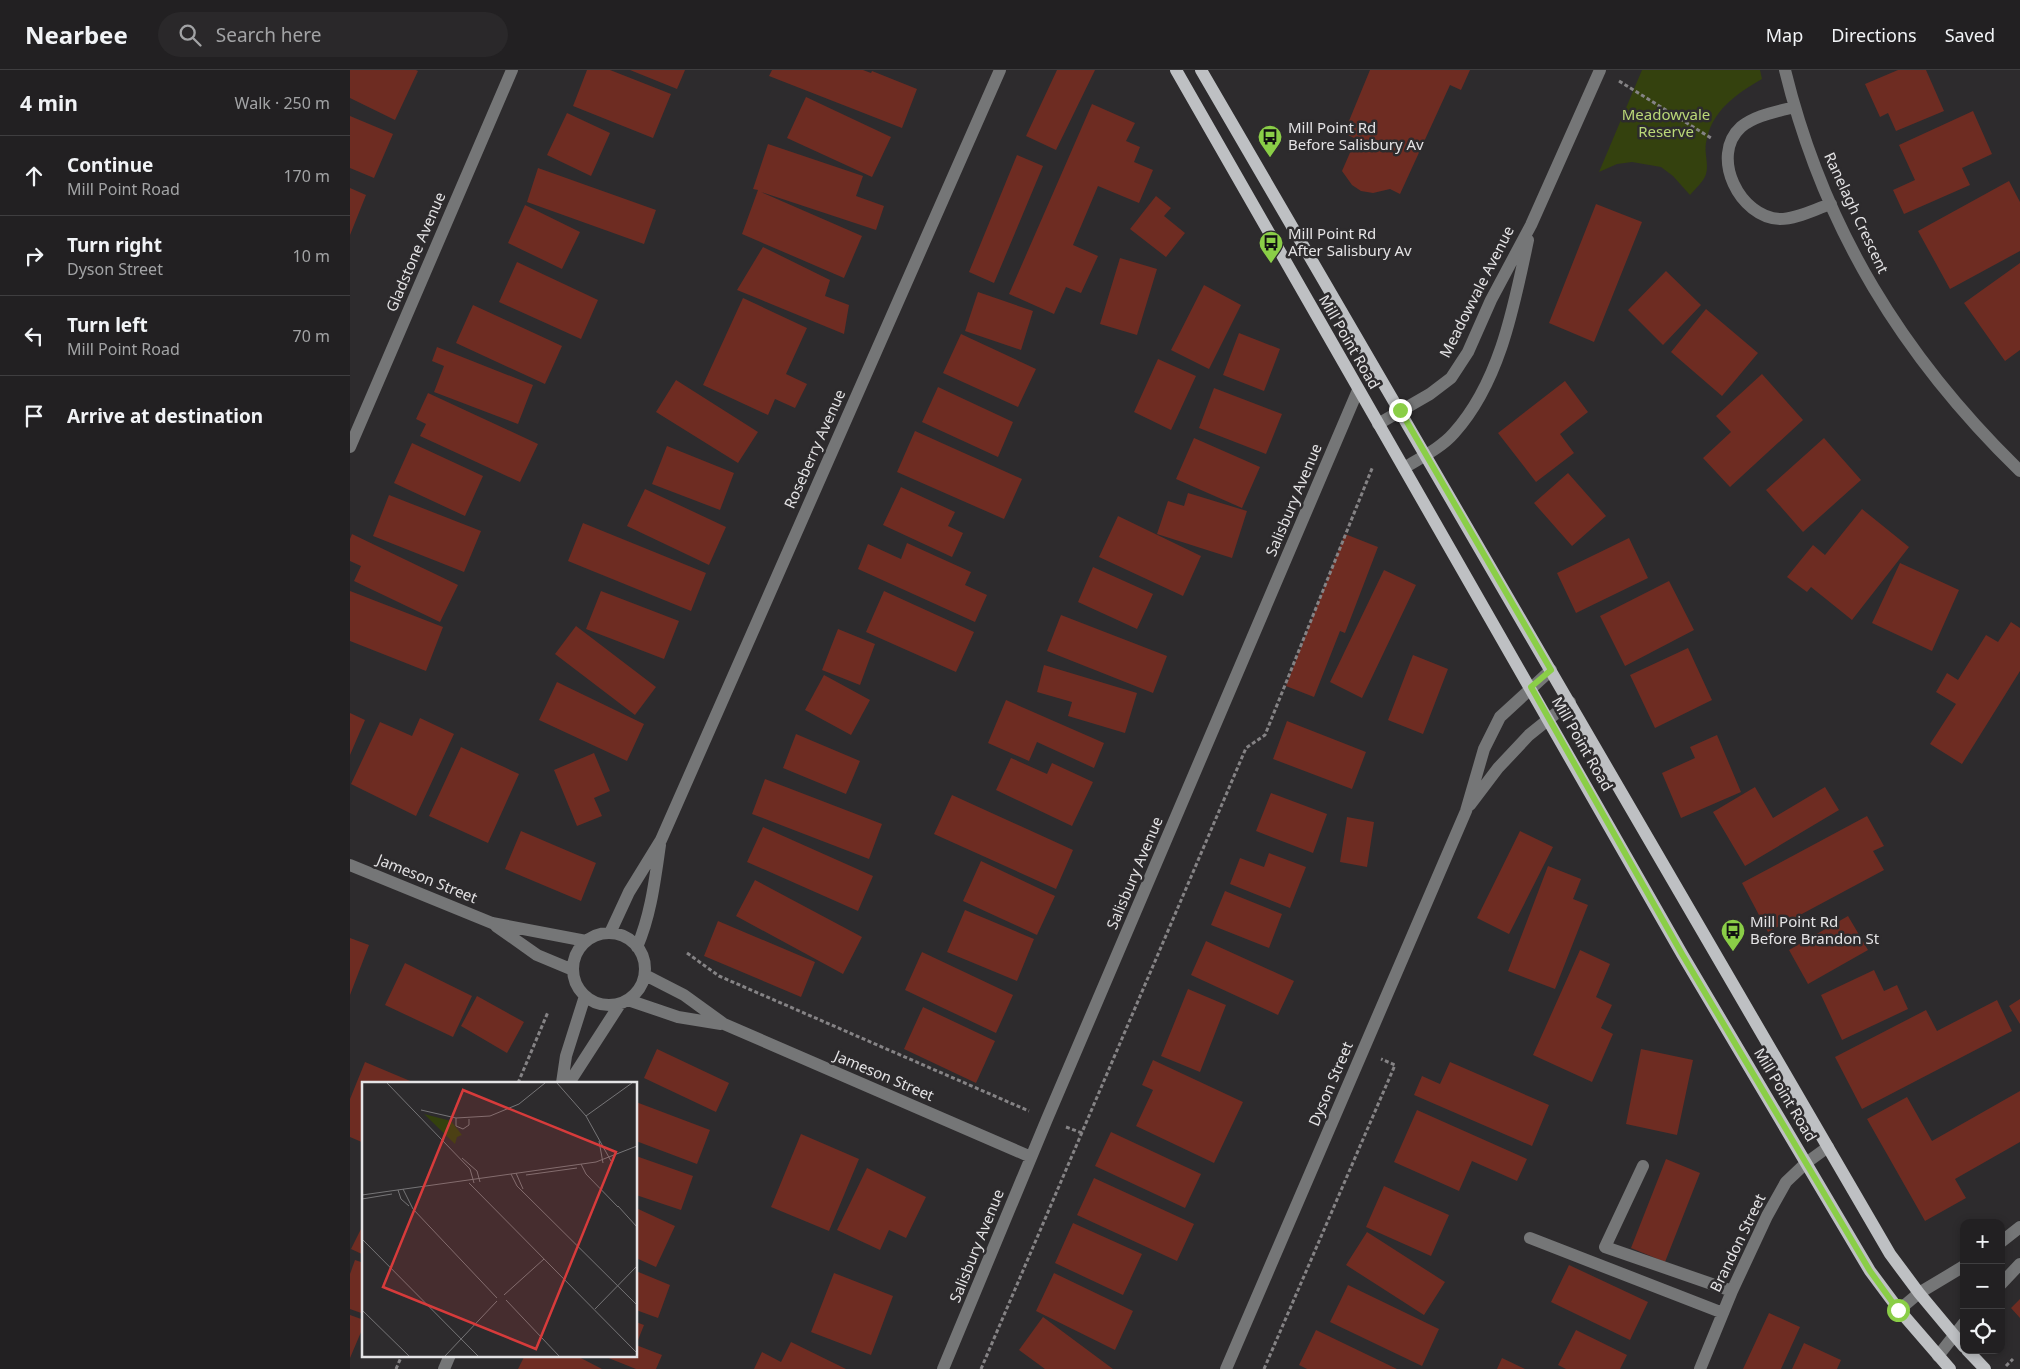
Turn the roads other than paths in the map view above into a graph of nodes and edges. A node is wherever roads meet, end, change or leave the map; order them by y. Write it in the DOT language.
graph roads {
  1 [pos="512,70"];
  2 [pos="1000,70"];
  3 [pos="1176,70"];
  4 [pos="1202,70"];
  5 [pos="1600,70"];
  6 [pos="1785,70"];
  7 [pos="1794,107"];
  8 [pos="1831,204"];
  9 [pos="1530,225"];
  10 [pos="1358,390"];
  11 [pos="1400,410"];
  12 [pos="1378,424"];
  13 [pos="350,448"];
  14 [pos="1425,454"];
  15 [pos="1404,468"];
  16 [pos="2020,471"];
  17 [pos="1551,670"];
  18 [pos="1531,687"];
  19 [pos="1570,702"];
  20 [pos="1548,718"];
  21 [pos="1466,811"];
  22 [pos="661,840"];
  23 [pos="350,865"];
  24 [pos="492,923"];
  25 [pos="610,933"];
  26 [pos="586,941"];
  27 [pos="637,946"];
  28 [pos="573,970"];
  29 [pos="645,975"];
  30 [pos="585,996"];
  31 [pos="624,1002"];
  32 [pos="724,1024"];
  33 [pos="562,1082"];
  34 [pos="570,1082"];
  35 [pos="1828,1147"];
  36 [pos="1031,1158"];
  37 [pos="1806,1162"];
  38 [pos="1643,1166"];
  39 [pos="2020,1227"];
  40 [pos="1530,1238"];
  41 [pos="2005,1239"];
  42 [pos="2020,1264"];
  43 [pos="1960,1268"];
  44 [pos="2005,1280"];
  45 [pos="1732,1291"];
  46 [pos="1919,1293"];
  47 [pos="1898,1310"];
  48 [pos="1723,1313"];
  49 [pos="1960,1328"];
  50 [pos="1953,1335"];
  51 [pos="1960,1343"];
  52 [pos="1971,1354"];
  53 [pos="450,1356"];
  54 [pos="1938,1356"];
  55 [pos="444,1369"];
  56 [pos="943,1369"];
  57 [pos="1226,1369"];
  58 [pos="1700,1369"];
  59 [pos="1950,1369"];
  60 [pos="1985,1369"];
  1 -- 13 [label="street, Gladstone Avenue"];
  2 -- 22 [label="street, Roseberry Avenue"];
  3 -- 10 [label="main road, Mill Point Road"];
  4 -- 11 [label="main road, Mill Point Road"];
  5 -- 9 [label="street, Meadowvale Avenue"];
  6 -- 7 [label="street, Ranelagh Crescent"];
  7 -- 8 [label="street, Ranelagh Crescent"];
  7 -- 8 [label="street"];
  8 -- 16 [label="street, Ranelagh Crescent"];
  9 -- 11 [label="street, Meadowvale Avenue"];
  9 -- 14 [label="street, Meadowvale Avenue"];
  10 -- 12 [label="main road, Mill Point Road"];
  10 -- 36 [label="street, Salisbury Avenue"];
  11 -- 12 [label="street, Meadowvale Avenue"];
  11 -- 14 [label="main road, Mill Point Road"];
  12 -- 15 [label="main road, Mill Point Road"];
  14 -- 15 [label="street, Meadowvale Avenue"];
  14 -- 17 [label="main road, Mill Point Road"];
  15 -- 18 [label="main road, Mill Point Road"];
  17 -- 18 [label="street, Dyson Street"];
  17 -- 19 [label="main road, Mill Point Road"];
  18 -- 20 [label="main road, Mill Point Road"];
  18 -- 21 [label="street, Dyson Street"];
  19 -- 20 [label="street, Dyson Street"];
  19 -- 35 [label="main road, Mill Point Road"];
  20 -- 21 [label="street, Dyson Street"];
  20 -- 37 [label="main road, Mill Point Road"];
  21 -- 57 [label="street, Dyson Street"];
  22 -- 25 [label="street, Roseberry Avenue"];
  22 -- 27 [label="street, Roseberry Avenue"];
  23 -- 24 [label="street, Jameson Street"];
  24 -- 26 [label="street, Jameson Street"];
  24 -- 28 [label="street, Jameson Street"];
  25 -- 26 [label="street"];
  25 -- 27 [label="street"];
  26 -- 28 [label="street"];
  27 -- 29 [label="street"];
  28 -- 30 [label="street"];
  29 -- 31 [label="street"];
  29 -- 32 [label="street, Jameson Street"];
  30 -- 31 [label="street"];
  30 -- 33 [label="street"];
  31 -- 32 [label="street, Jameson Street"];
  31 -- 34 [label="street"];
  32 -- 36 [label="street, Jameson Street"];
  35 -- 37 [label="street, Brandon Street"];
  35 -- 46 [label="main road, Mill Point Road"];
  36 -- 56 [label="street, Salisbury Avenue"];
  37 -- 45 [label="street, Brandon Street"];
  37 -- 47 [label="main road, Mill Point Road"];
  38 -- 45 [label="street"];
  39 -- 41 [label="street"];
  40 -- 48 [label="street"];
  42 -- 44 [label="street"];
  43 -- 46 [label="street"];
  45 -- 48 [label="street, Brandon Street"];
  46 -- 47 [label="street"];
  46 -- 50 [label="main road, Mill Point Road"];
  47 -- 54 [label="main road, Mill Point Road"];
  48 -- 58 [label="street, Brandon Street"];
  49 -- 50 [label="street"];
  50 -- 51 [label="main road, Mill Point Road"];
  50 -- 54 [label="street"];
  52 -- 60 [label="main road"];
  53 -- 55 [label="street"];
  54 -- 59 [label="main road, Mill Point Road"];
}
